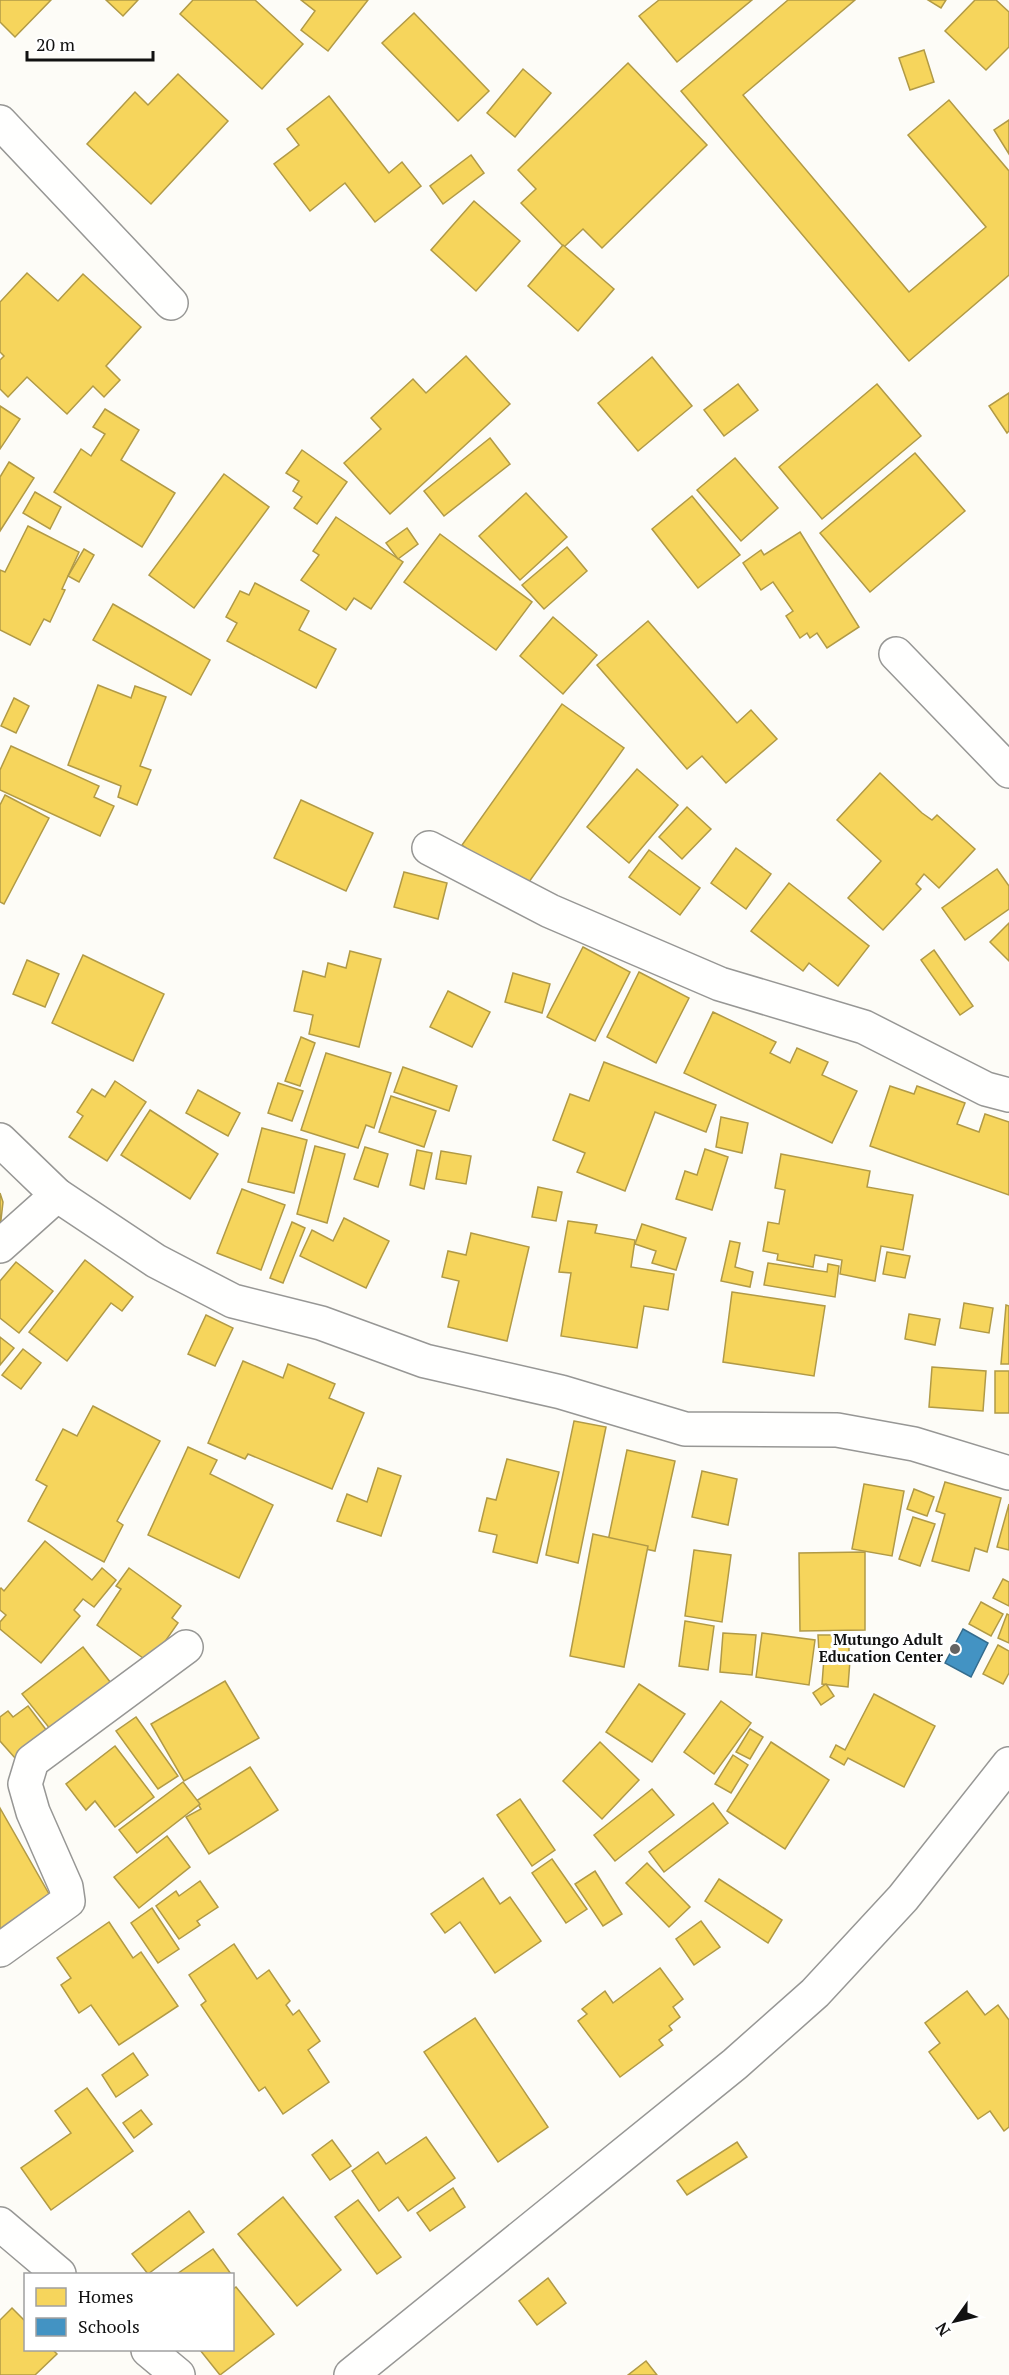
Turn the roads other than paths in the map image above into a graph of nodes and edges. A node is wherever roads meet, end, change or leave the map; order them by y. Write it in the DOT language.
graph roads {
  1 [pos="0,122"];
  2 [pos="171,303"];
  3 [pos="896,654"];
  4 [pos="1009,771"];
  5 [pos="429,848"];
  6 [pos="1009,1095"];
  7 [pos="0,1140"];
  8 [pos="57,1195"];
  9 [pos="0,1246"];
  10 [pos="1009,1473"];
  11 [pos="186,1647"];
  12 [pos="1009,1764"];
  13 [pos="0,1950"];
  14 [pos="0,2224"];
  15 [pos="58,2273"];
  16 [pos="150,2351"];
  17 [pos="178,2375"];
  18 [pos="351,2375"];
  1 -- 2 [label="street"];
  3 -- 4 [label="street"];
  5 -- 6 [label="street"];
  7 -- 8 [label="street"];
  8 -- 9 [label="street"];
  8 -- 10 [label="street"];
  11 -- 13 [label="street"];
  12 -- 18 [label="street"];
  14 -- 15 [label="street"];
  16 -- 17 [label="street"];
}
